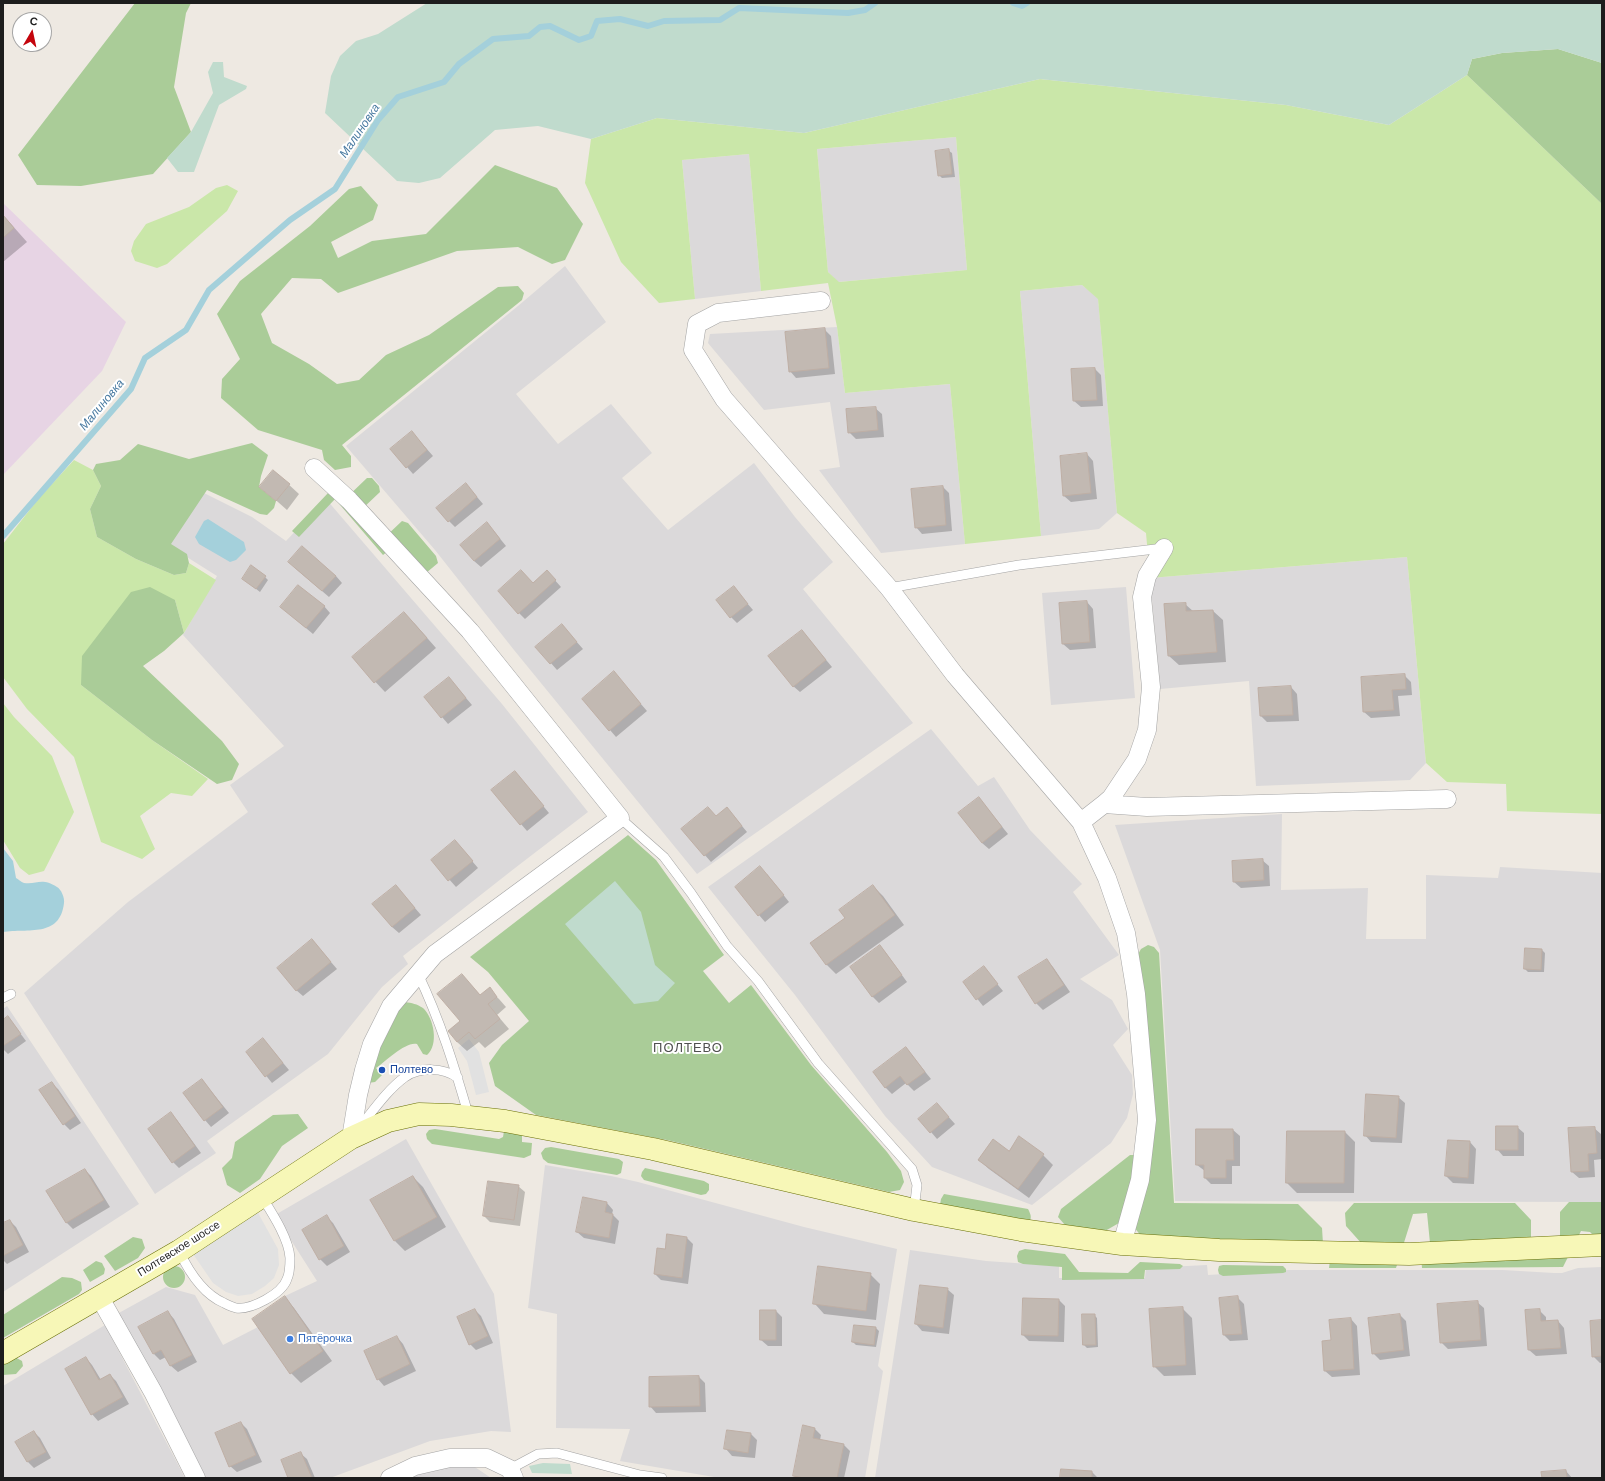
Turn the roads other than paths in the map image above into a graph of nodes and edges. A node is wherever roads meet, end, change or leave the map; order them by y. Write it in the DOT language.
graph roads {
  1 [pos="821,301"];
  2 [pos="314,468"];
  3 [pos="1164,548"];
  4 [pos="889,588"];
  5 [pos="1447,799"];
  6 [pos="1104,804"];
  7 [pos="620,818"];
  8 [pos="1081,822"];
  9 [pos="418,974"];
  10 [pos="458,1078"];
  11 [pos="468,1117"];
  12 [pos="351,1138"];
  13 [pos="262,1197"];
  14 [pos="914,1210"];
  15 [pos="1122,1244"];
  16 [pos="1602,1245"];
  17 [pos="179,1251"];
  18 [pos="100,1298"];
  19 [pos="3,1353"];
  20 [pos="512,1473"];
  21 [pos="196,1478"];
  22 [pos="390,1478"];
  23 [pos="662,1478"];
  1 -- 4 [label="street"];
  2 -- 7 [label="street"];
  3 -- 4 [label="lane"];
  3 -- 6 [label="street"];
  4 -- 8 [label="street"];
  5 -- 6 [label="street"];
  6 -- 8 [label="street"];
  7 -- 9 [label="street"];
  7 -- 14 [label="lane"];
  8 -- 15 [label="street"];
  9 -- 10 [label="lane"];
  9 -- 12 [label="street"];
  10 -- 11 [label="lane"];
  10 -- 12 [label="lane"];
  11 -- 12 [label="street, Полтевское шоссе"];
  11 -- 14 [label="street, Полтевское шоссе"];
  12 -- 13 [label="street, Полтевское шоссе"];
  13 -- 17 [label="street, Полтевское шоссе"];
  13 -- 17 [label="lane"];
  14 -- 15 [label="street, Полтевское шоссе"];
  15 -- 16 [label="street, Полтевское шоссе"];
  17 -- 18 [label="street, Полтевское шоссе"];
  18 -- 19 [label="street, Полтевское шоссе"];
  18 -- 21 [label="street"];
  20 -- 22 [label="street"];
  20 -- 23 [label="lane"];
}
